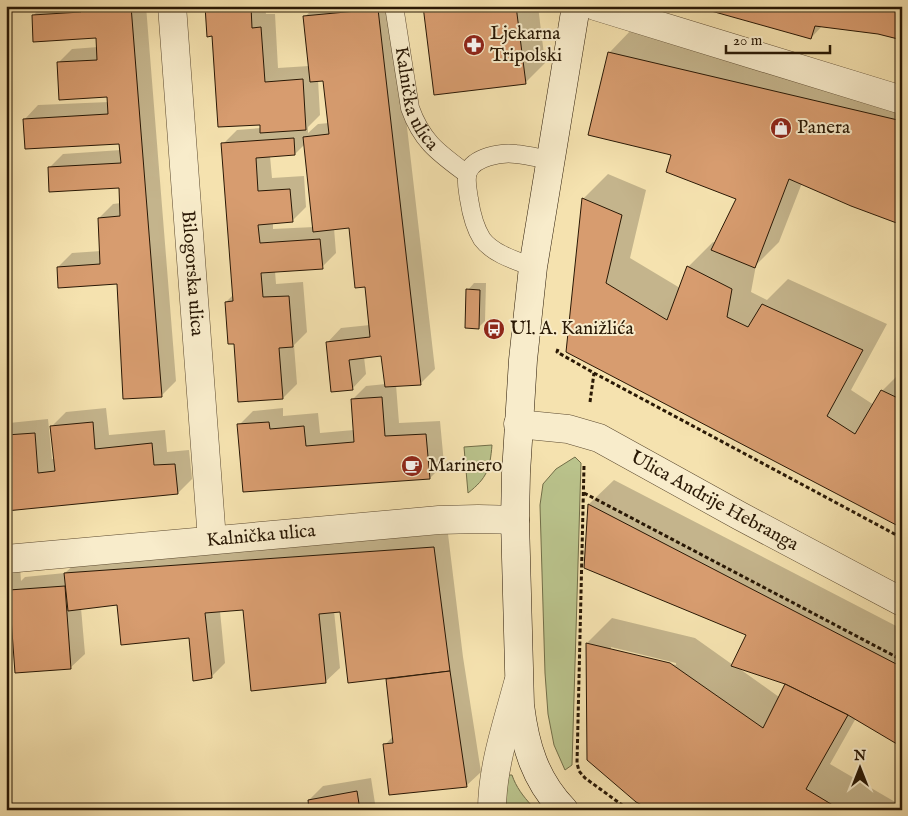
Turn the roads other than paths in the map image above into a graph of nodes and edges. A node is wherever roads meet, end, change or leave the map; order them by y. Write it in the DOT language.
graph roads {
  1 [pos="172,6"];
  2 [pos="394,6"];
  3 [pos="576,6"];
  4 [pos="595,6"];
  5 [pos="902,100"];
  6 [pos="550,160"];
  7 [pos="468,174"];
  8 [pos="533,267"];
  9 [pos="518,424"];
  10 [pos="515,520"];
  11 [pos="212,540"];
  12 [pos="6,559"];
  13 [pos="902,602"];
  14 [pos="520,677"];
  15 [pos="492,810"];
  16 [pos="564,810"];
  1 -- 11 [label="street, Bilogorska ulica"];
  2 -- 7 [label="lane, Kalnička ulica"];
  3 -- 6 [label="street"];
  4 -- 5 [label="street"];
  6 -- 7 [label="lane"];
  6 -- 8 [label="street"];
  7 -- 8 [label="lane"];
  8 -- 9 [label="street"];
  9 -- 10 [label="street"];
  9 -- 13 [label="street, Ulica Andrije Hebranga"];
  10 -- 11 [label="street, Kalnička ulica"];
  10 -- 14 [label="street"];
  11 -- 12 [label="street, Kalnička ulica"];
  14 -- 15 [label="street"];
  14 -- 16 [label="street"];
}
